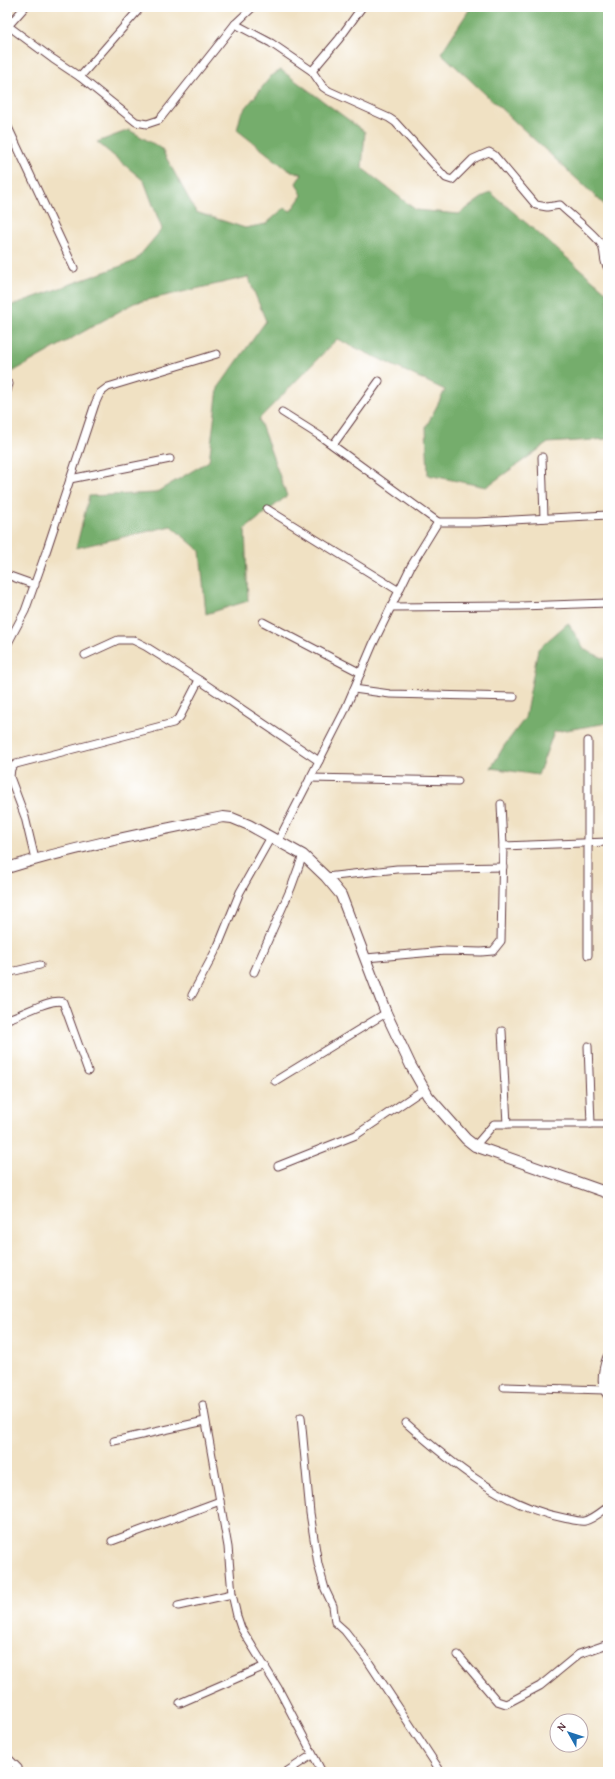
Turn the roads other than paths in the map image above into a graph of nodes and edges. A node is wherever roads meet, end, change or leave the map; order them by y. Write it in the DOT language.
graph roads {
  1 [pos="26,7"];
  2 [pos="141,7"];
  3 [pos="253,7"];
  4 [pos="362,7"];
  5 [pos="235,24"];
  6 [pos="8,25"];
  7 [pos="312,71"];
  8 [pos="80,77"];
  9 [pos="7,125"];
  10 [pos="74,268"];
  11 [pos="608,268"];
  12 [pos="217,354"];
  13 [pos="379,381"];
  14 [pos="282,412"];
  15 [pos="333,445"];
  16 [pos="542,457"];
  17 [pos="170,459"];
  18 [pos="70,479"];
  19 [pos="267,509"];
  20 [pos="608,515"];
  21 [pos="544,518"];
  22 [pos="438,522"];
  23 [pos="7,575"];
  24 [pos="35,585"];
  25 [pos="399,591"];
  26 [pos="608,603"];
  27 [pos="391,607"];
  28 [pos="263,622"];
  29 [pos="7,645"];
  30 [pos="85,655"];
  31 [pos="361,673"];
  32 [pos="199,680"];
  33 [pos="354,689"];
  34 [pos="514,697"];
  35 [pos="588,741"];
  36 [pos="319,761"];
  37 [pos="310,778"];
  38 [pos="458,781"];
  39 [pos="501,804"];
  40 [pos="274,839"];
  41 [pos="608,842"];
  42 [pos="587,843"];
  43 [pos="503,846"];
  44 [pos="303,855"];
  45 [pos="35,859"];
  46 [pos="503,867"];
  47 [pos="7,868"];
  48 [pos="326,877"];
  49 [pos="588,955"];
  50 [pos="366,958"];
  51 [pos="40,965"];
  52 [pos="254,972"];
  53 [pos="7,973"];
  54 [pos="192,996"];
  55 [pos="386,1013"];
  56 [pos="7,1019"];
  57 [pos="502,1031"];
  58 [pos="588,1046"];
  59 [pos="88,1071"];
  60 [pos="275,1081"];
  61 [pos="424,1089"];
  62 [pos="507,1124"];
  63 [pos="592,1124"];
  64 [pos="608,1124"];
  65 [pos="475,1146"];
  66 [pos="278,1166"];
  67 [pos="608,1194"];
  68 [pos="608,1358"];
  69 [pos="504,1387"];
  70 [pos="607,1392"];
  71 [pos="203,1405"];
  72 [pos="301,1417"];
  73 [pos="205,1421"];
  74 [pos="406,1423"];
  75 [pos="114,1441"];
  76 [pos="220,1501"];
  77 [pos="608,1507"];
  78 [pos="112,1541"];
  79 [pos="232,1594"];
  80 [pos="178,1606"];
  81 [pos="608,1644"];
  82 [pos="458,1655"];
  83 [pos="265,1666"];
  84 [pos="180,1703"];
  85 [pos="312,1755"];
  86 [pos="7,1757"];
  87 [pos="15,1772"];
  88 [pos="286,1772"];
  89 [pos="322,1772"];
  90 [pos="441,1772"];
  1 -- 6 [label="street"];
  2 -- 8 [label="street"];
  3 -- 5 [label="street"];
  4 -- 7 [label="street"];
  5 -- 7 [label="street"];
  5 -- 8 [label="street"];
  6 -- 8 [label="street"];
  7 -- 11 [label="street"];
  9 -- 10 [label="street"];
  12 -- 18 [label="street"];
  13 -- 15 [label="street"];
  14 -- 15 [label="street"];
  15 -- 22 [label="street"];
  16 -- 21 [label="street"];
  17 -- 18 [label="street"];
  18 -- 24 [label="street"];
  19 -- 25 [label="street"];
  20 -- 21 [label="street"];
  21 -- 22 [label="street"];
  22 -- 25 [label="street"];
  23 -- 24 [label="street"];
  24 -- 29 [label="street"];
  25 -- 27 [label="street"];
  26 -- 27 [label="street"];
  27 -- 31 [label="street"];
  28 -- 31 [label="street"];
  30 -- 32 [label="street"];
  31 -- 33 [label="street"];
  32 -- 36 [label="street"];
  32 -- 45 [label="street"];
  33 -- 34 [label="street"];
  33 -- 36 [label="street"];
  35 -- 42 [label="street"];
  36 -- 37 [label="street"];
  37 -- 38 [label="street"];
  37 -- 40 [label="street"];
  39 -- 43 [label="street"];
  40 -- 44 [label="street"];
  40 -- 45 [label="street"];
  40 -- 54 [label="street"];
  41 -- 42 [label="street"];
  42 -- 43 [label="street"];
  42 -- 49 [label="street"];
  43 -- 46 [label="street"];
  44 -- 48 [label="street"];
  44 -- 52 [label="street"];
  45 -- 47 [label="street"];
  46 -- 48 [label="street"];
  46 -- 50 [label="street"];
  48 -- 50 [label="street"];
  50 -- 55 [label="street"];
  51 -- 53 [label="street"];
  55 -- 60 [label="street"];
  55 -- 61 [label="street"];
  56 -- 59 [label="street"];
  57 -- 62 [label="street"];
  58 -- 63 [label="street"];
  61 -- 65 [label="street"];
  61 -- 66 [label="street"];
  62 -- 63 [label="street"];
  62 -- 65 [label="street"];
  63 -- 64 [label="street"];
  65 -- 67 [label="street"];
  68 -- 70 [label="street"];
  69 -- 70 [label="street"];
  71 -- 73 [label="street"];
  72 -- 90 [label="street"];
  73 -- 75 [label="street"];
  73 -- 76 [label="street"];
  74 -- 77 [label="street"];
  76 -- 78 [label="street"];
  76 -- 79 [label="street"];
  79 -- 80 [label="street"];
  79 -- 83 [label="street"];
  81 -- 82 [label="street"];
  83 -- 84 [label="street"];
  83 -- 85 [label="street"];
  85 -- 88 [label="street"];
  85 -- 89 [label="street"];
  86 -- 87 [label="street"];
}
